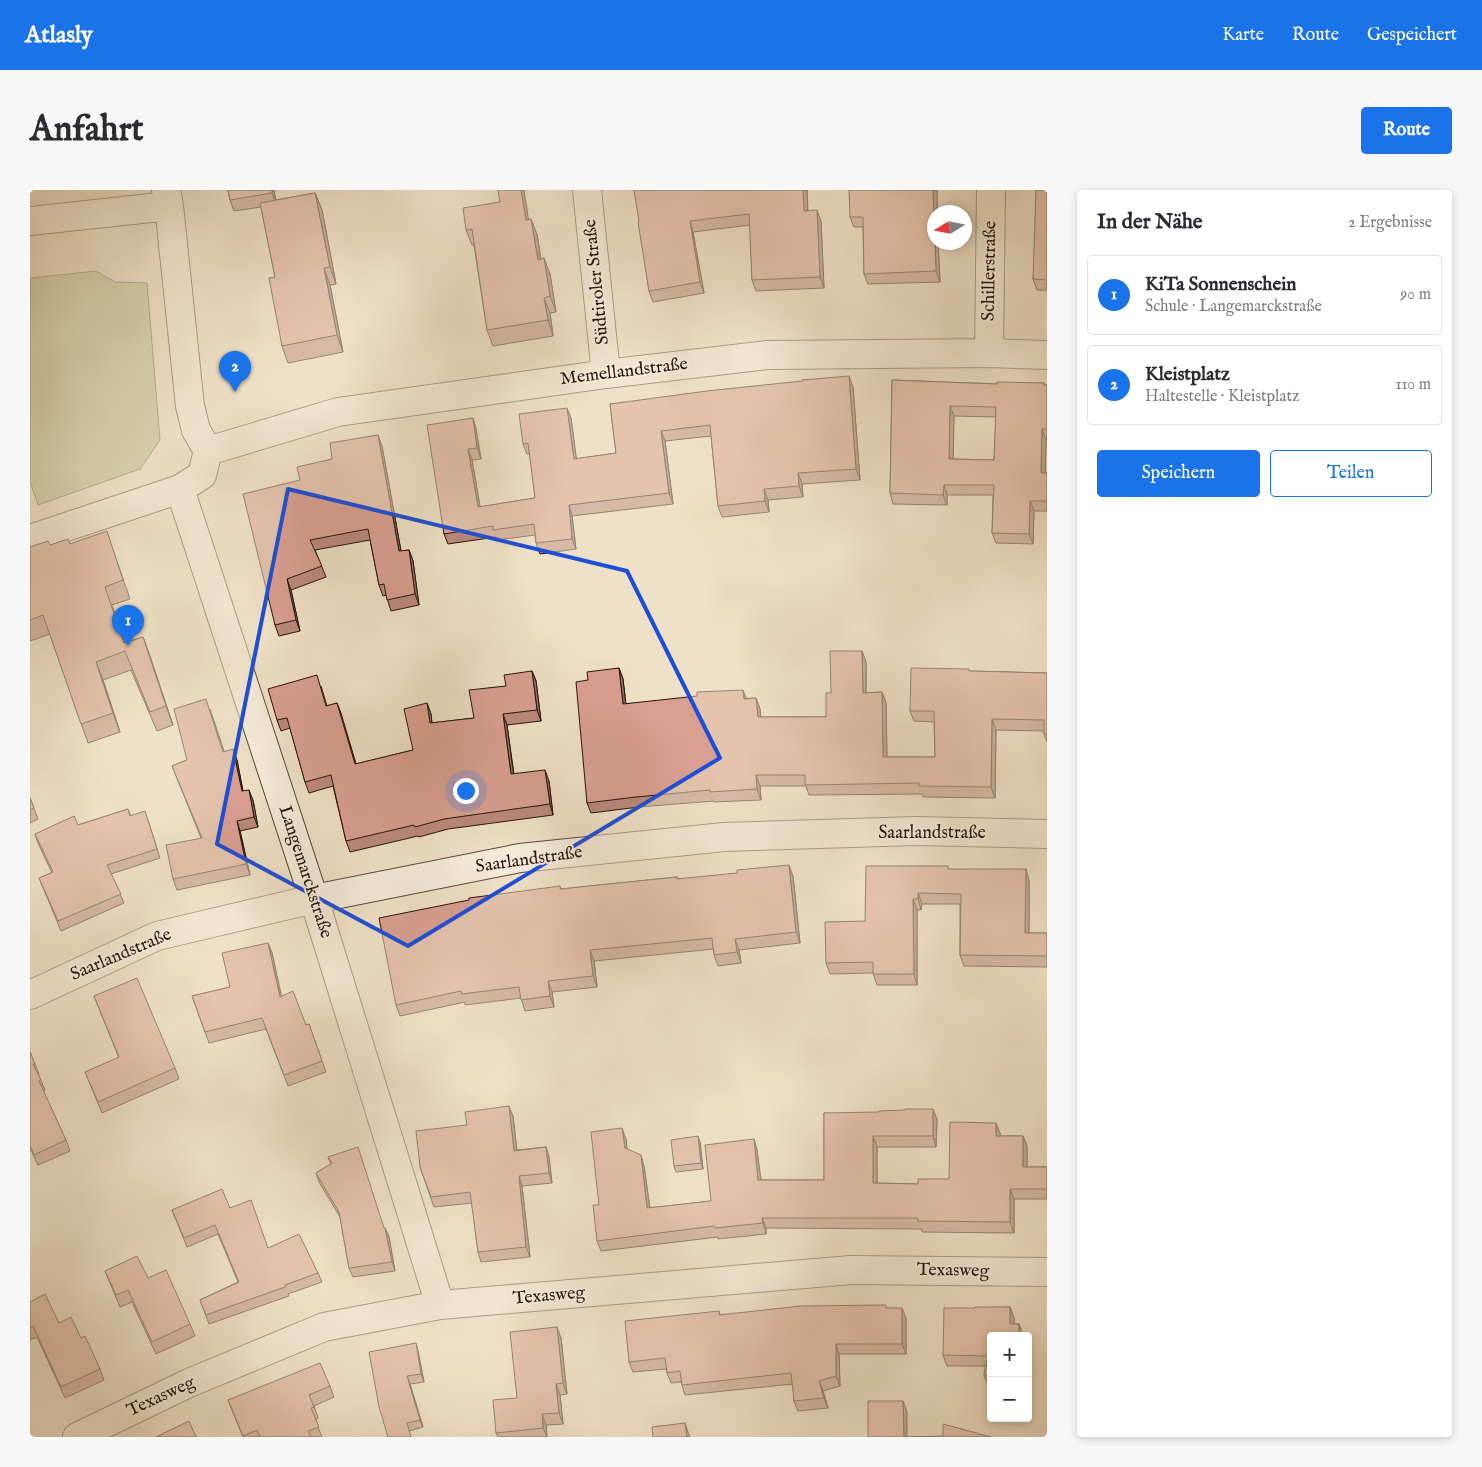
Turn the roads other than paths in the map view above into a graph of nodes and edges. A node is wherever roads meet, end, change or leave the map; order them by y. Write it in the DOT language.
graph roads {
  1 [pos="587,190"];
  2 [pos="991,190"];
  3 [pos="167,198"];
  4 [pos="30,220"];
  5 [pos="989,353"];
  6 [pos="1047,354"];
  7 [pos="606,374"];
  8 [pos="208,451"];
  9 [pos="180,489"];
  10 [pos="30,539"];
  11 [pos="1047,834"];
  12 [pos="314,899"];
  13 [pos="30,995"];
  14 [pos="1047,1272"];
  15 [pos="440,1305"];
  16 [pos="76,1437"];
  1 -- 7 [label="street, Südtiroler Straße"];
  2 -- 5 [label="street, Schillerstraße"];
  3 -- 4 [label="street"];
  3 -- 8 [label="street"];
  5 -- 6 [label="street, Memellandstraße"];
  5 -- 7 [label="street, Memellandstraße"];
  7 -- 8 [label="street, Memellandstraße"];
  8 -- 9 [label="street"];
  9 -- 10 [label="street"];
  9 -- 12 [label="street, Langemarckstraße"];
  11 -- 12 [label="street, Saarlandstraße"];
  12 -- 13 [label="street, Saarlandstraße"];
  12 -- 15 [label="street, Langemarckstraße"];
  14 -- 15 [label="street, Texasweg"];
  15 -- 16 [label="street, Texasweg"];
}
